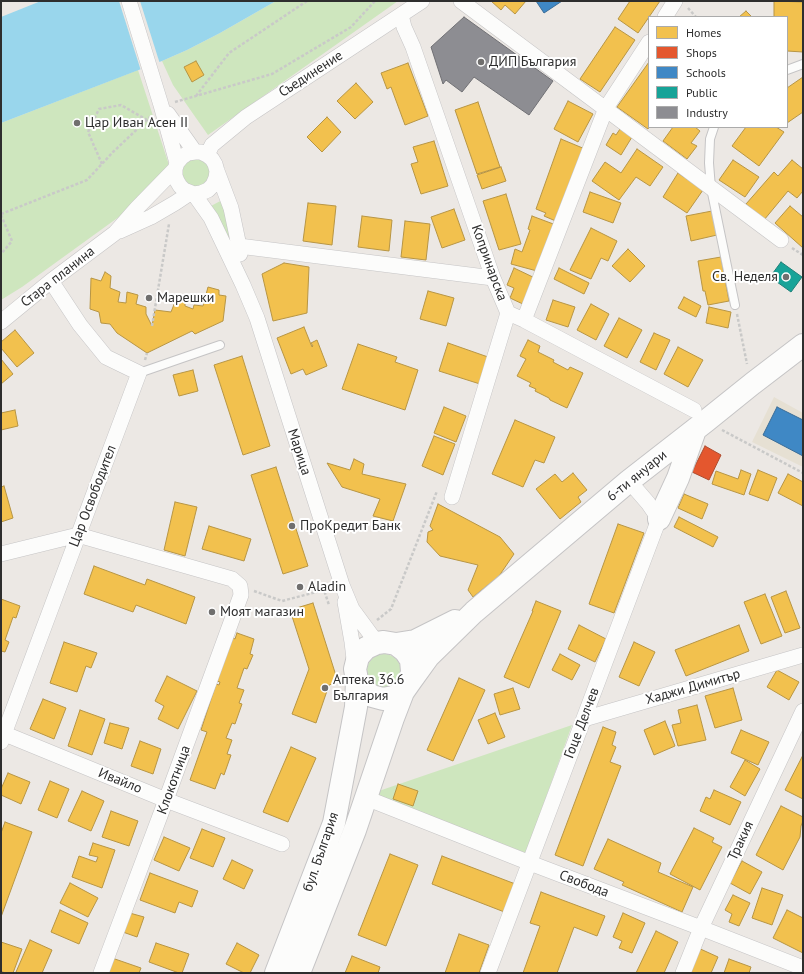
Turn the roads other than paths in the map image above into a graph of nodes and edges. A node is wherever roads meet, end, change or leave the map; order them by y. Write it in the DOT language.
graph roads {
  1 [pos="129,1"];
  2 [pos="422,1"];
  3 [pos="675,1"];
  4 [pos="462,2"];
  5 [pos="401,15"];
  6 [pos="666,16"];
  7 [pos="648,44"];
  8 [pos="803,64"];
  9 [pos="788,70"];
  10 [pos="161,105"];
  11 [pos="606,108"];
  12 [pos="714,128"];
  13 [pos="201,153"];
  14 [pos="176,166"];
  15 [pos="217,171"];
  16 [pos="711,188"];
  17 [pos="192,193"];
  18 [pos="115,233"];
  19 [pos="781,240"];
  20 [pos="239,246"];
  21 [pos="493,278"];
  22 [pos="51,281"];
  23 [pos="243,285"];
  24 [pos="735,305"];
  25 [pos="508,313"];
  26 [pos="524,320"];
  27 [pos="1,322"];
  28 [pos="220,345"];
  29 [pos="803,345"];
  30 [pos="139,373"];
  31 [pos="699,420"];
  32 [pos="629,482"];
  33 [pos="452,497"];
  34 [pos="660,519"];
  35 [pos="78,535"];
  36 [pos="1,554"];
  37 [pos="342,585"];
  38 [pos="474,612"];
  39 [pos="380,638"];
  40 [pos="803,655"];
  41 [pos="356,675"];
  42 [pos="406,687"];
  43 [pos="803,710"];
  44 [pos="584,719"];
  45 [pos="3,738"];
  46 [pos="366,798"];
  47 [pos="166,800"];
  48 [pos="282,844"];
  49 [pos="530,863"];
  50 [pos="701,928"];
  51 [pos="803,968"];
  52 [pos="101,973"];
  53 [pos="276,973"];
  54 [pos="299,973"];
  55 [pos="488,973"];
  56 [pos="683,973"];
  1 -- 10 [label="street"];
  2 -- 5 [label="street, Съединение"];
  3 -- 6 [label="street"];
  4 -- 11 [label="street"];
  5 -- 13 [label="street, Съединение"];
  5 -- 21 [label="street, Копринарска"];
  7 -- 11 [label="street"];
  8 -- 9 [label="lane"];
  10 -- 13 [label="street"];
  10 -- 14 [label="street"];
  11 -- 16 [label="street"];
  11 -- 26 [label="street"];
  12 -- 16 [label="lane"];
  13 -- 14 [label="street"];
  13 -- 15 [label="street"];
  14 -- 17 [label="street"];
  14 -- 18 [label="street"];
  15 -- 17 [label="street"];
  15 -- 20 [label="street"];
  16 -- 19 [label="street"];
  16 -- 24 [label="lane"];
  17 -- 18 [label="street"];
  17 -- 23 [label="street"];
  18 -- 22 [label="street, Стара планина"];
  20 -- 21 [label="street"];
  20 -- 23 [label="street"];
  21 -- 25 [label="street, Копринарска"];
  22 -- 27 [label="street, Стара планина"];
  22 -- 30 [label="street"];
  23 -- 37 [label="street, Марица"];
  25 -- 26 [label="street, Копринарска"];
  25 -- 33 [label="street"];
  26 -- 31 [label="street, Копринарска"];
  28 -- 30 [label="lane"];
  29 -- 31 [label="main road, 6-ти януари"];
  30 -- 35 [label="street, Цар Освободител"];
  31 -- 32 [label="main road, 6-ти януари"];
  31 -- 34 [label="main road"];
  32 -- 34 [label="street"];
  32 -- 38 [label="main road, 6-ти януари"];
  34 -- 44 [label="street, Гоце Делчев"];
  35 -- 36 [label="street"];
  35 -- 45 [label="street, Цар Освободител"];
  35 -- 47 [label="street, Клокотница"];
  37 -- 39 [label="street"];
  37 -- 41 [label="street"];
  38 -- 39 [label="main road"];
  38 -- 42 [label="main road"];
  39 -- 41 [label="main road"];
  39 -- 42 [label="main road"];
  40 -- 44 [label="street, Хаджи Димитър"];
  41 -- 42 [label="main road"];
  41 -- 53 [label="main road, бул. България"];
  42 -- 46 [label="main road, бул. България"];
  43 -- 50 [label="street, Тракия"];
  44 -- 49 [label="street, Гоце Делчев"];
  45 -- 47 [label="street, Ивайло"];
  46 -- 49 [label="street, Свобода"];
  46 -- 54 [label="main road, бул. България"];
  47 -- 48 [label="street, Ивайло"];
  47 -- 52 [label="street, Клокотница"];
  49 -- 50 [label="street, Свобода"];
  49 -- 55 [label="street, Гоце Делчев"];
  50 -- 51 [label="street, Свобода"];
  50 -- 56 [label="street, Тракия"];
}
